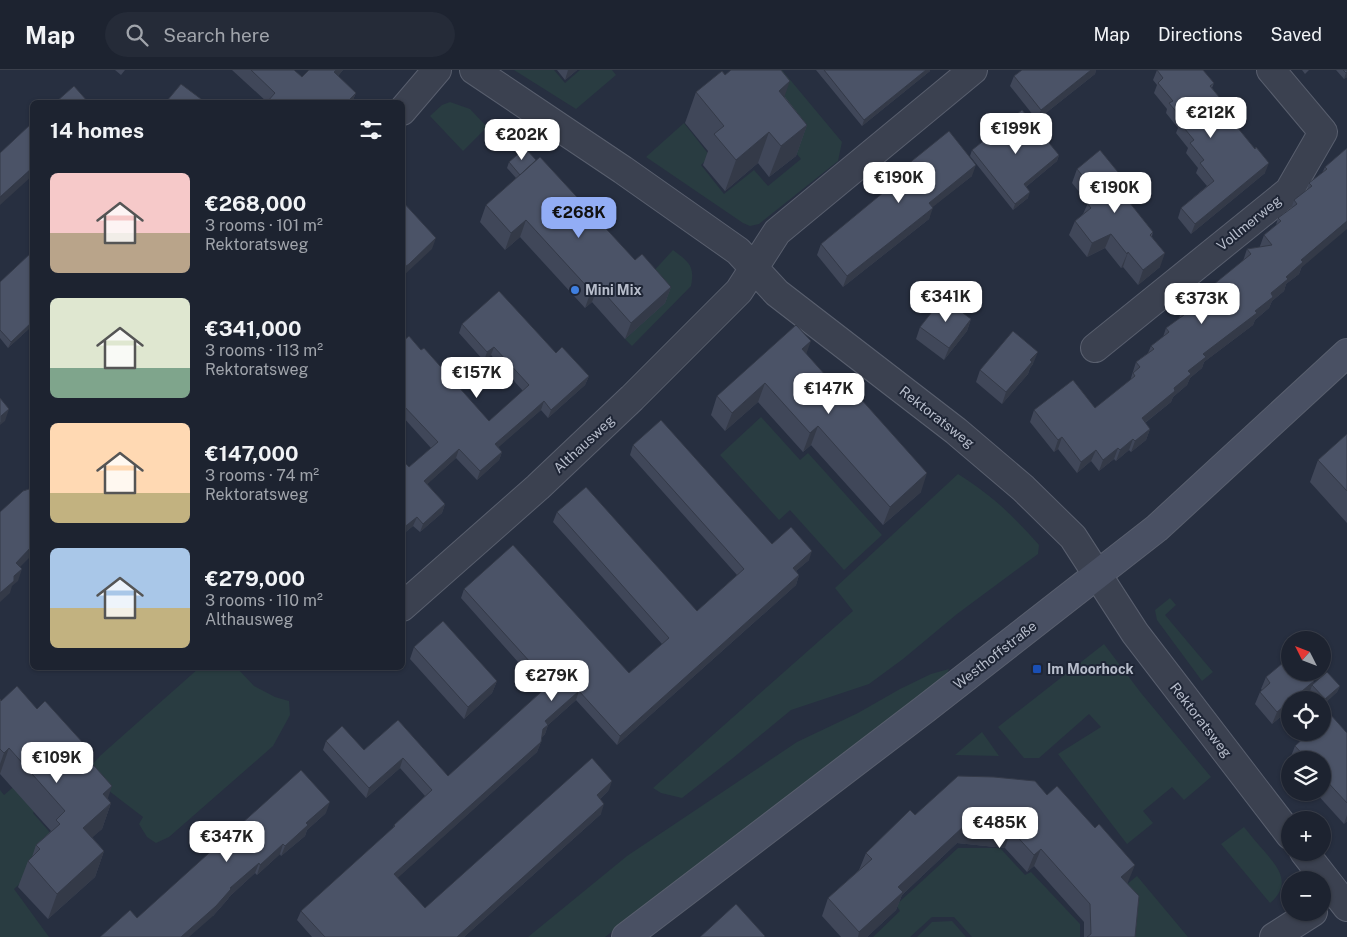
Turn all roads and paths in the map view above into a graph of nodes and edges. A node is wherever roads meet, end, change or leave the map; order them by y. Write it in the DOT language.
graph roads {
  1 [pos="437,70"];
  2 [pos="474,70"];
  3 [pos="973,70"];
  4 [pos="1272,70"];
  5 [pos="405,107"];
  6 [pos="753,268"];
  7 [pos="1095,348"];
  8 [pos="1347,353"];
  9 [pos="1098,575"];
  10 [pos="405,604"];
  11 [pos="1281,822"];
  12 [pos="1310,861"];
  13 [pos="1339,902"];
  14 [pos="1298,921"];
  15 [pos="626,937"];
  16 [pos="1274,937"];
  1 -- 5 [label="street"];
  2 -- 6 [label="street, Rektoratsweg"];
  3 -- 6 [label="street"];
  4 -- 7 [label="street, Vollmerweg"];
  6 -- 9 [label="street, Rektoratsweg"];
  6 -- 10 [label="street, Althausweg"];
  8 -- 9 [label="street, Westhoffstraße"];
  9 -- 11 [label="street, Rektoratsweg"];
  9 -- 15 [label="street, Westhoffstraße"];
  12 -- 13 [label="street"];
  14 -- 16 [label="street"];
}
